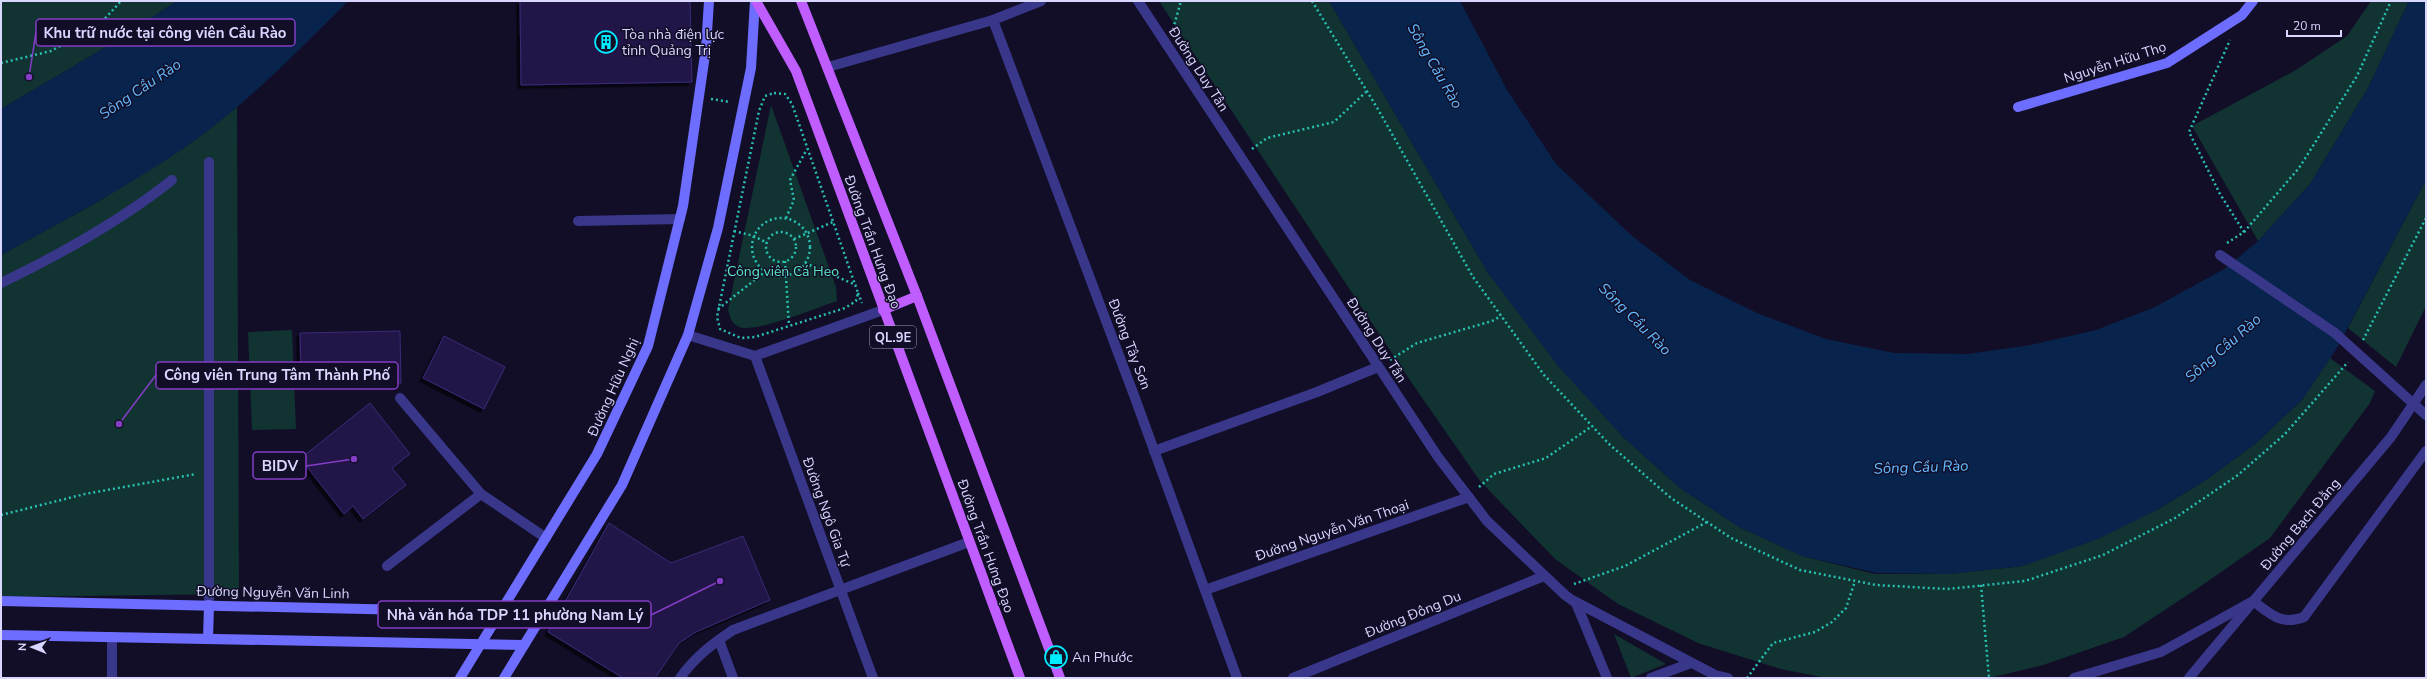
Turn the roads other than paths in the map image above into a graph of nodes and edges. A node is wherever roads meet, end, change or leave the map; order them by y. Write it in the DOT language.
graph roads {
  1 [pos="710,1"];
  2 [pos="756,1"];
  3 [pos="801,1"];
  4 [pos="1041,1"];
  5 [pos="1138,1"];
  6 [pos="2253,1"];
  7 [pos="993,20"];
  8 [pos="828,67"];
  9 [pos="2018,107"];
  10 [pos="209,162"];
  11 [pos="172,180"];
  12 [pos="680,219"];
  13 [pos="578,221"];
  14 [pos="2220,255"];
  15 [pos="1,283"];
  16 [pos="917,296"];
  17 [pos="883,310"];
  18 [pos="688,335"];
  19 [pos="755,356"];
  20 [pos="1378,367"];
  21 [pos="2426,385"];
  22 [pos="400,398"];
  23 [pos="2413,405"];
  24 [pos="2426,415"];
  25 [pos="1154,451"];
  26 [pos="2426,452"];
  27 [pos="481,494"];
  28 [pos="1468,497"];
  29 [pos="546,538"];
  30 [pos="969,542"];
  31 [pos="387,566"];
  32 [pos="1544,576"];
  33 [pos="840,589"];
  34 [pos="1205,590"];
  35 [pos="1570,599"];
  36 [pos="1,601"];
  37 [pos="2253,601"];
  38 [pos="209,605"];
  39 [pos="500,612"];
  40 [pos="544,613"];
  41 [pos="1,634"];
  42 [pos="112,637"];
  43 [pos="208,638"];
  44 [pos="719,640"];
  45 [pos="480,645"];
  46 [pos="524,646"];
  47 [pos="1691,663"];
  48 [pos="112,678"];
  49 [pos="460,678"];
  50 [pos="504,678"];
  51 [pos="680,678"];
  52 [pos="733,678"];
  53 [pos="873,678"];
  54 [pos="1020,678"];
  55 [pos="1060,678"];
  56 [pos="1237,678"];
  57 [pos="1293,678"];
  58 [pos="1608,678"];
  59 [pos="1651,678"];
  60 [pos="1728,678"];
  61 [pos="2074,678"];
  62 [pos="2189,678"];
  1 -- 12 [label="main road, Đường Hữu Nghị"];
  2 -- 17 [label="main road, Đường Trần Hưng Đạo / QL.9E"];
  2 -- 18 [label="main road"];
  3 -- 8 [label="main road, Đường Trần Hưng Đạo / QL.9E"];
  4 -- 7 [label="street"];
  5 -- 20 [label="street, Đường Duy Tân"];
  6 -- 9 [label="main road, Nguyễn Hữu Thọ"];
  7 -- 8 [label="street"];
  7 -- 25 [label="street, Đường Tây Sơn"];
  8 -- 16 [label="main road, Đường Trần Hưng Đạo / QL.9E"];
  10 -- 38 [label="street"];
  11 -- 15 [label="street"];
  12 -- 13 [label="street"];
  12 -- 29 [label="main road, Đường Hữu Nghị"];
  14 -- 23 [label="street"];
  16 -- 17 [label="main road"];
  16 -- 55 [label="main road, Đường Trần Hưng Đạo / QL.9E"];
  17 -- 19 [label="street"];
  17 -- 30 [label="main road, Đường Trần Hưng Đạo / QL.9E"];
  18 -- 19 [label="street"];
  18 -- 40 [label="main road"];
  19 -- 33 [label="street, Đường Ngô Gia Tự"];
  20 -- 25 [label="street"];
  20 -- 28 [label="street, Đường Duy Tân"];
  21 -- 23 [label="street, Đường Bạch Đằng"];
  22 -- 27 [label="street"];
  23 -- 24 [label="street"];
  23 -- 37 [label="street, Đường Bạch Đằng"];
  25 -- 34 [label="street, Đường Tây Sơn"];
  26 -- 37 [label="street"];
  27 -- 29 [label="street"];
  27 -- 31 [label="street"];
  28 -- 32 [label="street, Đường Duy Tân"];
  28 -- 34 [label="street, Đường Nguyễn Văn Thoại"];
  29 -- 39 [label="main road, Đường Hữu Nghị"];
  30 -- 33 [label="street"];
  30 -- 54 [label="main road, Đường Trần Hưng Đạo / QL.9E"];
  32 -- 35 [label="street, Đường Duy Tân"];
  32 -- 57 [label="street, Đường Đông Du"];
  33 -- 44 [label="street"];
  33 -- 53 [label="street, Đường Ngô Gia Tự"];
  34 -- 56 [label="street, Đường Tây Sơn"];
  35 -- 47 [label="street"];
  35 -- 58 [label="street, Đường Duy Tân"];
  36 -- 38 [label="main road, Đường Nguyễn Văn Linh"];
  37 -- 61 [label="street"];
  37 -- 62 [label="street, Đường Bạch Đằng"];
  38 -- 39 [label="main road, Đường Nguyễn Văn Linh"];
  38 -- 43 [label="main road"];
  39 -- 40 [label="main road, Đường Nguyễn Văn Linh"];
  39 -- 45 [label="main road, Đường Hữu Nghị"];
  40 -- 46 [label="main road"];
  41 -- 42 [label="main road"];
  42 -- 43 [label="main road"];
  42 -- 48 [label="street"];
  43 -- 45 [label="main road"];
  44 -- 51 [label="street"];
  44 -- 52 [label="street"];
  45 -- 46 [label="main road"];
  45 -- 49 [label="main road, Đường Hữu Nghị"];
  46 -- 50 [label="main road"];
  47 -- 59 [label="street"];
  47 -- 60 [label="street"];
}
